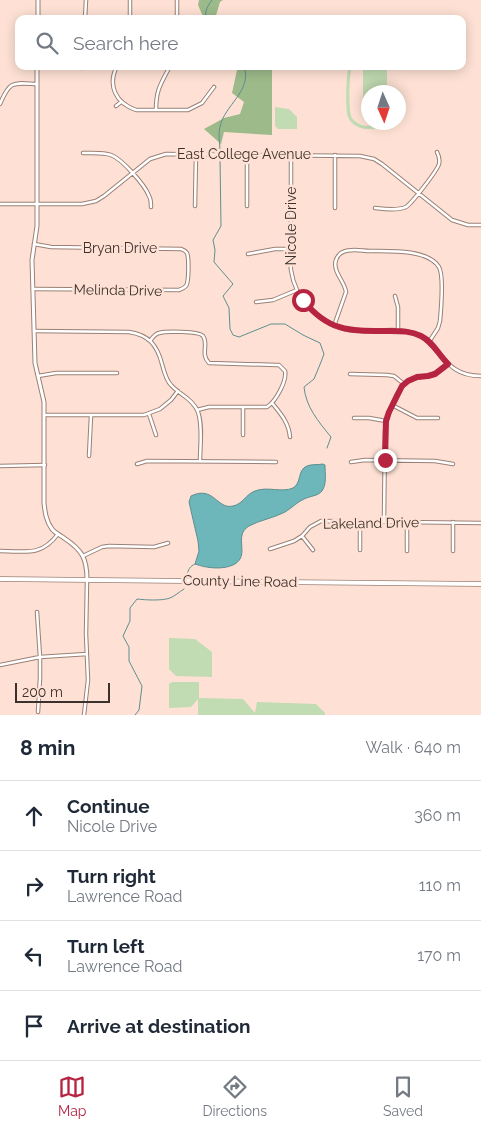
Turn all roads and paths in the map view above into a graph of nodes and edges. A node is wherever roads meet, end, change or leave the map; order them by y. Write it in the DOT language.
graph roads {
  1 [pos="38,0"];
  2 [pos="86,0"];
  3 [pos="130,0"];
  4 [pos="177,0"];
  5 [pos="38,15"];
  6 [pos="85,15"];
  7 [pos="130,15"];
  8 [pos="177,15"];
  9 [pos="38,70"];
  10 [pos="116,70"];
  11 [pos="168,70"];
  12 [pos="37,84"];
  13 [pos="214,87"];
  14 [pos="121,102"];
  15 [pos="0,104"];
  16 [pos="116,106"];
  17 [pos="156,110"];
  18 [pos="438,152"];
  19 [pos="83,153"];
  20 [pos="196,154"];
  21 [pos="247,154"];
  22 [pos="292,155"];
  23 [pos="335,155"];
  24 [pos="132,173"];
  25 [pos="418,193"];
  26 [pos="0,204"];
  27 [pos="37,204"];
  28 [pos="195,206"];
  29 [pos="247,206"];
  30 [pos="152,207"];
  31 [pos="335,208"];
  32 [pos="375,208"];
  33 [pos="481,225"];
  34 [pos="34,244"];
  35 [pos="290,249"];
  36 [pos="248,254"];
  37 [pos="188,270"];
  38 [pos="33,289"];
  39 [pos="297,290"];
  40 [pos="395,296"];
  41 [pos="256,302"];
  42 [pos="334,326"];
  43 [pos="34,330"];
  44 [pos="398,331"];
  45 [pos="150,341"];
  46 [pos="429,342"];
  47 [pos="448,364"];
  48 [pos="118,373"];
  49 [pos="350,374"];
  50 [pos="38,376"];
  51 [pos="481,376"];
  52 [pos="404,384"];
  53 [pos="178,391"];
  54 [pos="272,403"];
  55 [pos="392,405"];
  56 [pos="243,407"];
  57 [pos="197,410"];
  58 [pos="150,414"];
  59 [pos="45,415"];
  60 [pos="92,416"];
  61 [pos="354,418"];
  62 [pos="438,418"];
  63 [pos="386,421"];
  64 [pos="156,435"];
  65 [pos="244,435"];
  66 [pos="290,438"];
  67 [pos="89,456"];
  68 [pos="385,460"];
  69 [pos="200,462"];
  70 [pos="276,462"];
  71 [pos="350,462"];
  72 [pos="137,464"];
  73 [pos="453,464"];
  74 [pos="45,465"];
  75 [pos="0,466"];
  76 [pos="360,521"];
  77 [pos="384,521"];
  78 [pos="407,522"];
  79 [pos="453,522"];
  80 [pos="481,523"];
  81 [pos="58,534"];
  82 [pos="302,536"];
  83 [pos="168,543"];
  84 [pos="270,549"];
  85 [pos="313,550"];
  86 [pos="360,550"];
  87 [pos="407,550"];
  88 [pos="0,551"];
  89 [pos="453,551"];
  90 [pos="83,556"];
  91 [pos="0,579"];
  92 [pos="87,580"];
  93 [pos="481,584"];
  94 [pos="37,612"];
  95 [pos="87,654"];
  96 [pos="40,657"];
  97 [pos="0,665"];
  98 [pos="38,712"];
  99 [pos="84,715"];
  1 -- 5 [label="street"];
  2 -- 6 [label="street"];
  3 -- 7 [label="street"];
  4 -- 8 [label="street"];
  9 -- 12 [label="street"];
  10 -- 14 [label="street"];
  11 -- 17 [label="street"];
  12 -- 15 [label="street"];
  12 -- 27 [label="street"];
  13 -- 17 [label="street"];
  14 -- 16 [label="street"];
  14 -- 17 [label="street"];
  18 -- 25 [label="street"];
  19 -- 24 [label="street"];
  20 -- 21 [label="street, East College Avenue"];
  20 -- 24 [label="street, East College Avenue"];
  20 -- 28 [label="street"];
  21 -- 22 [label="street, East College Avenue"];
  21 -- 29 [label="street"];
  22 -- 23 [label="street, East College Avenue"];
  22 -- 35 [label="street, Nicole Drive"];
  23 -- 25 [label="street, East College Avenue"];
  23 -- 31 [label="street"];
  24 -- 27 [label="street, East College Avenue"];
  24 -- 30 [label="street"];
  25 -- 32 [label="street"];
  25 -- 33 [label="street, East College Avenue"];
  26 -- 27 [label="street, East College Avenue"];
  27 -- 34 [label="street"];
  34 -- 37 [label="street, Bryan Drive"];
  34 -- 38 [label="street"];
  35 -- 36 [label="street"];
  35 -- 39 [label="street, Nicole Drive"];
  37 -- 38 [label="street, Melinda Drive"];
  38 -- 43 [label="street"];
  39 -- 41 [label="street"];
  39 -- 42 [label="street, Nicole Drive"];
  40 -- 44 [label="street"];
  42 -- 44 [label="street, Nicole Drive"];
  42 -- 46 [label="street"];
  43 -- 45 [label="street"];
  43 -- 50 [label="street"];
  44 -- 46 [label="street, Nicole Drive"];
  45 -- 53 [label="street"];
  45 -- 54 [label="street"];
  46 -- 47 [label="street, Nicole Drive"];
  47 -- 51 [label="street, Nicole Drive"];
  47 -- 52 [label="street"];
  48 -- 50 [label="street"];
  49 -- 52 [label="street"];
  50 -- 59 [label="street"];
  52 -- 55 [label="street"];
  53 -- 57 [label="street"];
  53 -- 58 [label="street"];
  54 -- 56 [label="street"];
  54 -- 66 [label="street"];
  55 -- 62 [label="street"];
  55 -- 63 [label="street"];
  56 -- 57 [label="street"];
  56 -- 65 [label="street"];
  57 -- 69 [label="street"];
  58 -- 60 [label="street"];
  58 -- 64 [label="street"];
  59 -- 60 [label="street"];
  59 -- 74 [label="street"];
  60 -- 67 [label="street"];
  61 -- 63 [label="street"];
  63 -- 68 [label="street"];
  68 -- 71 [label="street"];
  68 -- 73 [label="street"];
  68 -- 77 [label="street"];
  69 -- 70 [label="street"];
  69 -- 72 [label="street"];
  74 -- 75 [label="street"];
  74 -- 81 [label="street"];
  76 -- 77 [label="street, Lakeland Drive"];
  76 -- 82 [label="street, Lakeland Drive"];
  76 -- 86 [label="street"];
  77 -- 78 [label="street, Lakeland Drive"];
  78 -- 79 [label="street, Lakeland Drive"];
  78 -- 87 [label="street"];
  79 -- 80 [label="street, Lakeland Drive"];
  79 -- 89 [label="street"];
  81 -- 88 [label="street"];
  81 -- 90 [label="street"];
  82 -- 84 [label="street, Lakeland Drive"];
  82 -- 85 [label="street"];
  83 -- 90 [label="street"];
  90 -- 92 [label="street"];
  91 -- 92 [label="main road, County Line Road"];
  92 -- 93 [label="main road, County Line Road"];
  92 -- 95 [label="street"];
  94 -- 96 [label="street"];
  95 -- 96 [label="street"];
  95 -- 99 [label="street"];
  96 -- 97 [label="street"];
  96 -- 98 [label="street"];
}
